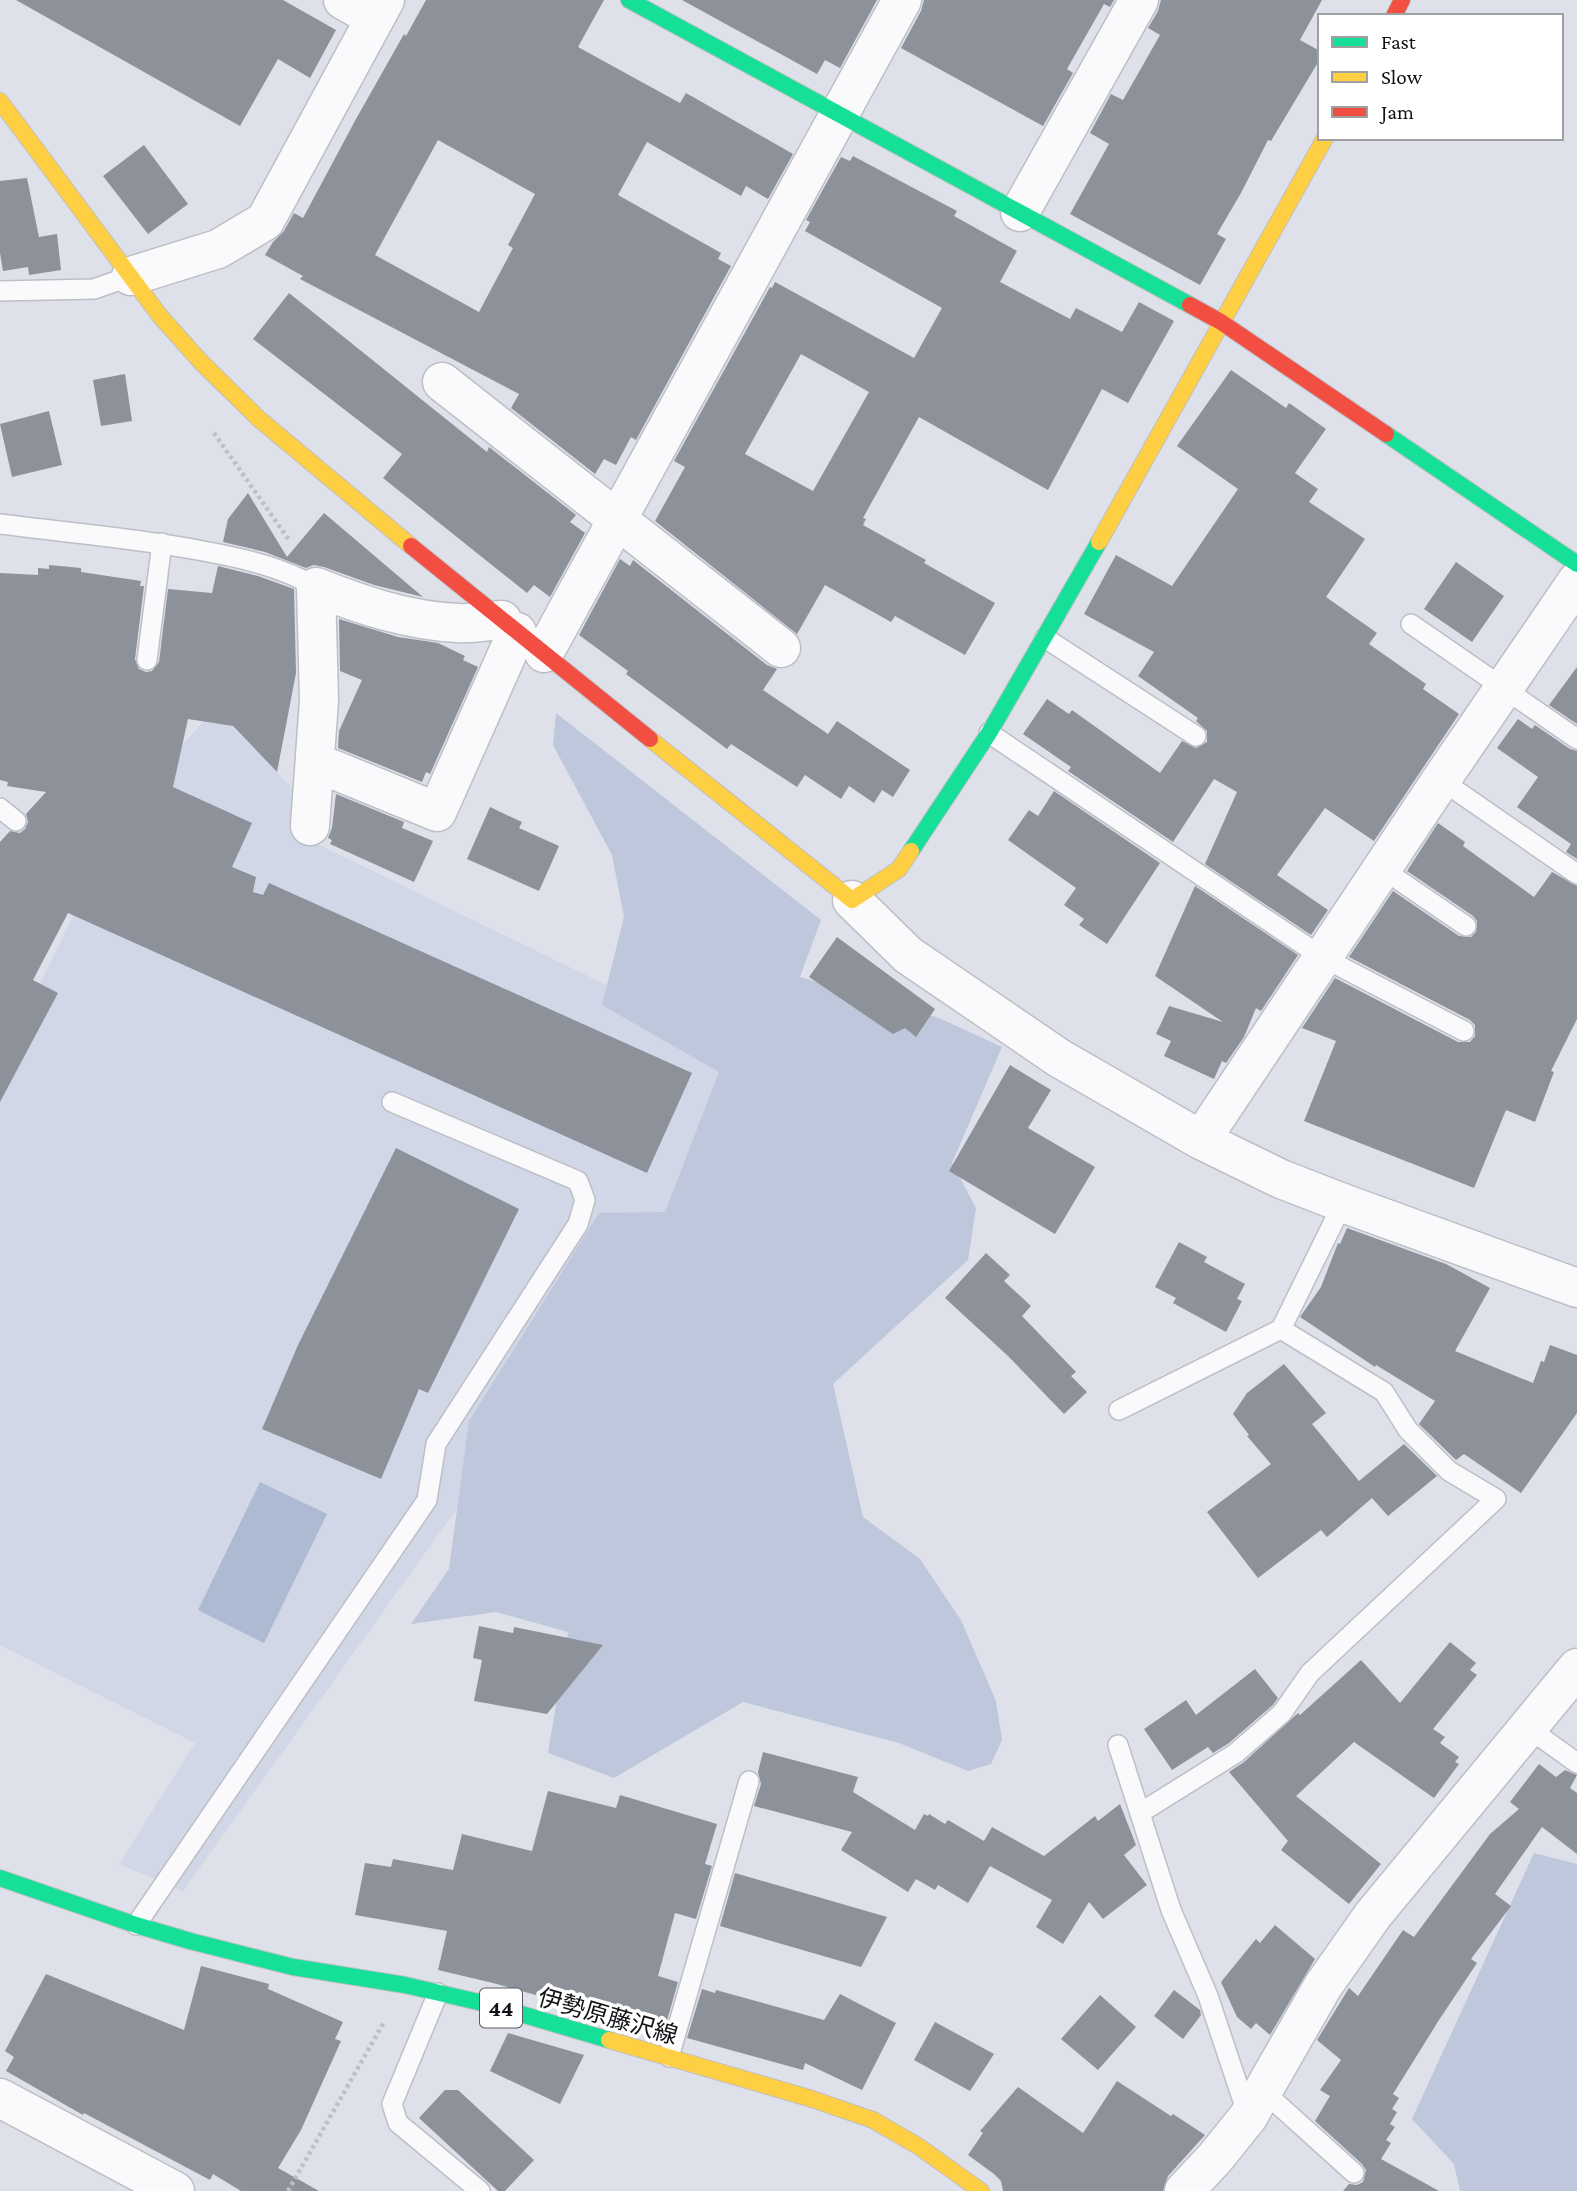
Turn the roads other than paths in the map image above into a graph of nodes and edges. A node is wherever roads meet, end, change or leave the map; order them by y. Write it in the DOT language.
graph roads {
  1 [pos="902,0"];
  2 [pos="1139,0"];
  3 [pos="648,4"];
  4 [pos="368,6"];
  5 [pos="0,101"];
  6 [pos="839,113"];
  7 [pos="1324,140"];
  8 [pos="1020,212"];
  9 [pos="131,276"];
  10 [pos="0,291"];
  11 [pos="1221,322"];
  12 [pos="442,382"];
  13 [pos="617,519"];
  14 [pos="0,524"];
  15 [pos="162,543"];
  16 [pos="1577,564"];
  17 [pos="1577,581"];
  18 [pos="316,587"];
  19 [pos="1411,624"];
  20 [pos="521,635"];
  21 [pos="1045,638"];
  22 [pos="781,648"];
  23 [pos="147,660"];
  24 [pos="1504,689"];
  25 [pos="989,733"];
  26 [pos="1196,736"];
  27 [pos="1577,739"];
  28 [pos="315,762"];
  29 [pos="1441,780"];
  30 [pos="0,808"];
  31 [pos="16,821"];
  32 [pos="310,826"];
  33 [pos="1381,868"];
  34 [pos="1577,874"];
  35 [pos="852,900"];
  36 [pos="1466,926"];
  37 [pos="1322,957"];
  38 [pos="1464,1031"];
  39 [pos="393,1102"];
  40 [pos="1201,1140"];
  41 [pos="1343,1203"];
  42 [pos="1577,1288"];
  43 [pos="1280,1329"];
  44 [pos="1119,1410"];
  45 [pos="1577,1668"];
  46 [pos="1528,1728"];
  47 [pos="1118,1745"];
  48 [pos="1577,1763"];
  49 [pos="749,1781"];
  50 [pos="1140,1813"];
  51 [pos="0,1878"];
  52 [pos="136,1925"];
  53 [pos="438,1993"];
  54 [pos="669,2057"];
  55 [pos="0,2098"];
  56 [pos="1255,2103"];
  57 [pos="1354,2172"];
  58 [pos="175,2191"];
  59 [pos="480,2191"];
  60 [pos="981,2191"];
  61 [pos="1184,2191"];
  1 -- 6 [label="street"];
  2 -- 8 [label="street"];
  3 -- 6 [label="street"];
  4 -- 9 [label="street"];
  5 -- 9 [label="street"];
  6 -- 8 [label="street"];
  6 -- 13 [label="street"];
  7 -- 11 [label="street"];
  8 -- 11 [label="street"];
  9 -- 10 [label="lane"];
  9 -- 20 [label="street"];
  11 -- 16 [label="street"];
  11 -- 21 [label="street"];
  12 -- 13 [label="street"];
  13 -- 20 [label="street"];
  13 -- 22 [label="street"];
  14 -- 15 [label="lane"];
  15 -- 18 [label="lane"];
  15 -- 23 [label="lane"];
  17 -- 24 [label="street"];
  18 -- 20 [label="street"];
  18 -- 28 [label="street"];
  19 -- 24 [label="lane"];
  20 -- 28 [label="street"];
  20 -- 35 [label="street"];
  21 -- 25 [label="street"];
  21 -- 26 [label="lane"];
  24 -- 27 [label="lane"];
  24 -- 29 [label="street"];
  25 -- 35 [label="street"];
  25 -- 37 [label="lane"];
  28 -- 32 [label="street"];
  29 -- 33 [label="street"];
  29 -- 34 [label="lane"];
  30 -- 31 [label="lane"];
  33 -- 36 [label="lane"];
  33 -- 37 [label="street"];
  35 -- 40 [label="street"];
  37 -- 38 [label="lane"];
  37 -- 40 [label="street"];
  39 -- 52 [label="lane"];
  40 -- 41 [label="street"];
  41 -- 42 [label="street"];
  41 -- 43 [label="lane"];
  43 -- 44 [label="lane"];
  43 -- 50 [label="lane"];
  45 -- 46 [label="street"];
  46 -- 48 [label="lane"];
  46 -- 56 [label="street"];
  47 -- 50 [label="lane"];
  49 -- 54 [label="lane"];
  50 -- 56 [label="lane"];
  51 -- 52 [label="street, 伊勢原藤沢線 / 44"];
  52 -- 53 [label="street, 伊勢原藤沢線 / 44"];
  53 -- 54 [label="street, 伊勢原藤沢線 / 44"];
  53 -- 59 [label="lane"];
  54 -- 60 [label="street, 伊勢原藤沢線 / 44"];
  55 -- 58 [label="street"];
  56 -- 57 [label="lane"];
  56 -- 61 [label="street"];
}
